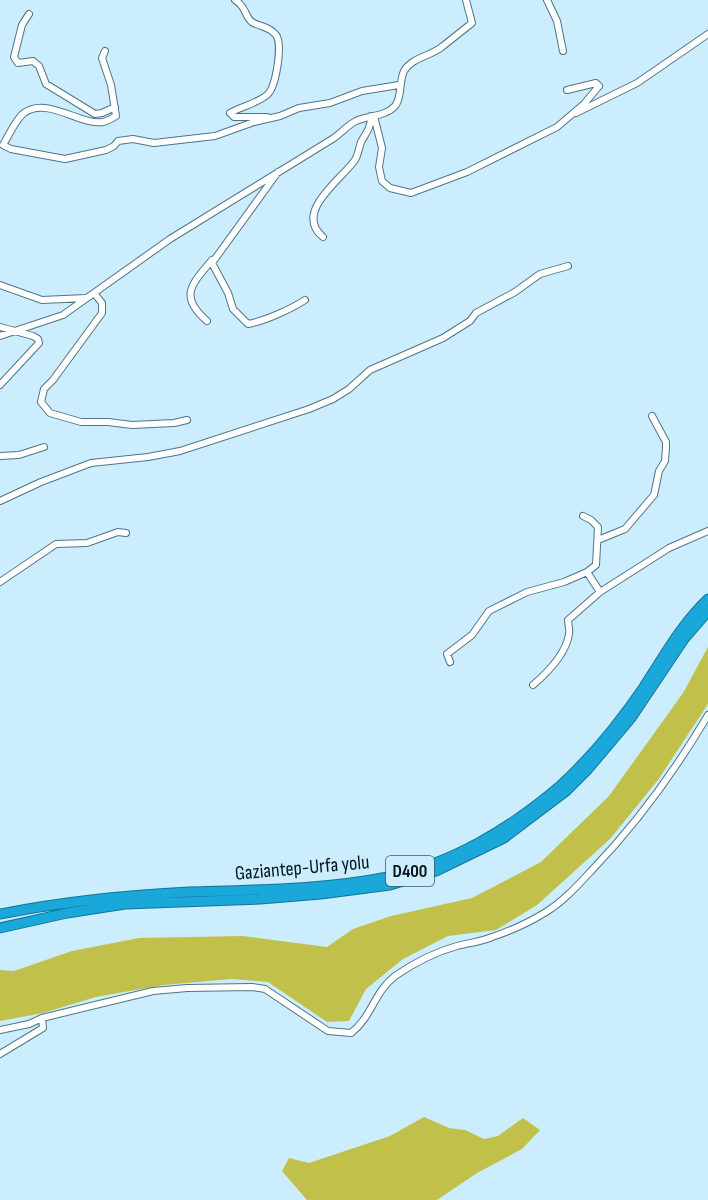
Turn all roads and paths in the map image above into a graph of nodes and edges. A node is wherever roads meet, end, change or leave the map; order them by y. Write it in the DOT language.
graph roads {
  1 [pos="235,0"];
  2 [pos="466,0"];
  3 [pos="547,0"];
  4 [pos="29,14"];
  5 [pos="708,34"];
  6 [pos="105,51"];
  7 [pos="563,51"];
  8 [pos="399,85"];
  9 [pos="567,90"];
  10 [pos="115,107"];
  11 [pos="573,114"];
  12 [pos="373,116"];
  13 [pos="270,118"];
  14 [pos="280,170"];
  15 [pos="323,237"];
  16 [pos="212,260"];
  17 [pos="568,266"];
  18 [pos="1,286"];
  19 [pos="94,292"];
  20 [pos="87,298"];
  21 [pos="305,300"];
  22 [pos="207,321"];
  23 [pos="0,327"];
  24 [pos="12,332"];
  25 [pos="0,336"];
  26 [pos="0,386"];
  27 [pos="652,416"];
  28 [pos="187,420"];
  29 [pos="44,447"];
  30 [pos="0,456"];
  31 [pos="0,501"];
  32 [pos="583,516"];
  33 [pos="708,531"];
  34 [pos="126,532"];
  35 [pos="598,540"];
  36 [pos="587,572"];
  37 [pos="0,582"];
  38 [pos="600,592"];
  39 [pos="708,599"];
  40 [pos="708,610"];
  41 [pos="450,662"];
  42 [pos="533,685"];
  43 [pos="708,715"];
  44 [pos="0,914"];
  45 [pos="0,928"];
  46 [pos="42,1018"];
  47 [pos="0,1030"];
  48 [pos="0,1054"];
  1 -- 13 [label="street"];
  2 -- 8 [label="street"];
  3 -- 7 [label="street"];
  4 -- 10 [label="street"];
  5 -- 11 [label="street"];
  6 -- 10 [label="street"];
  8 -- 12 [label="street"];
  8 -- 13 [label="street"];
  9 -- 11 [label="street"];
  10 -- 13 [label="street"];
  11 -- 12 [label="street"];
  12 -- 14 [label="street"];
  12 -- 15 [label="street"];
  14 -- 16 [label="street"];
  14 -- 19 [label="street"];
  16 -- 21 [label="street"];
  16 -- 22 [label="street"];
  17 -- 31 [label="street"];
  18 -- 20 [label="street"];
  19 -- 20 [label="street"];
  19 -- 28 [label="street"];
  20 -- 24 [label="street"];
  23 -- 24 [label="street"];
  24 -- 25 [label="street"];
  24 -- 26 [label="street"];
  27 -- 35 [label="street"];
  29 -- 30 [label="street"];
  32 -- 35 [label="street"];
  33 -- 38 [label="street"];
  34 -- 37 [label="street"];
  35 -- 36 [label="street"];
  36 -- 38 [label="street"];
  36 -- 41 [label="street"];
  38 -- 42 [label="street"];
  39 -- 44 [label="highway, Gaziantep-Urfa yolu / D400"];
  40 -- 45 [label="highway, Gaziantep-Urfa yolu / D400"];
  43 -- 46 [label="street"];
  46 -- 47 [label="street"];
  46 -- 48 [label="street"];
}
